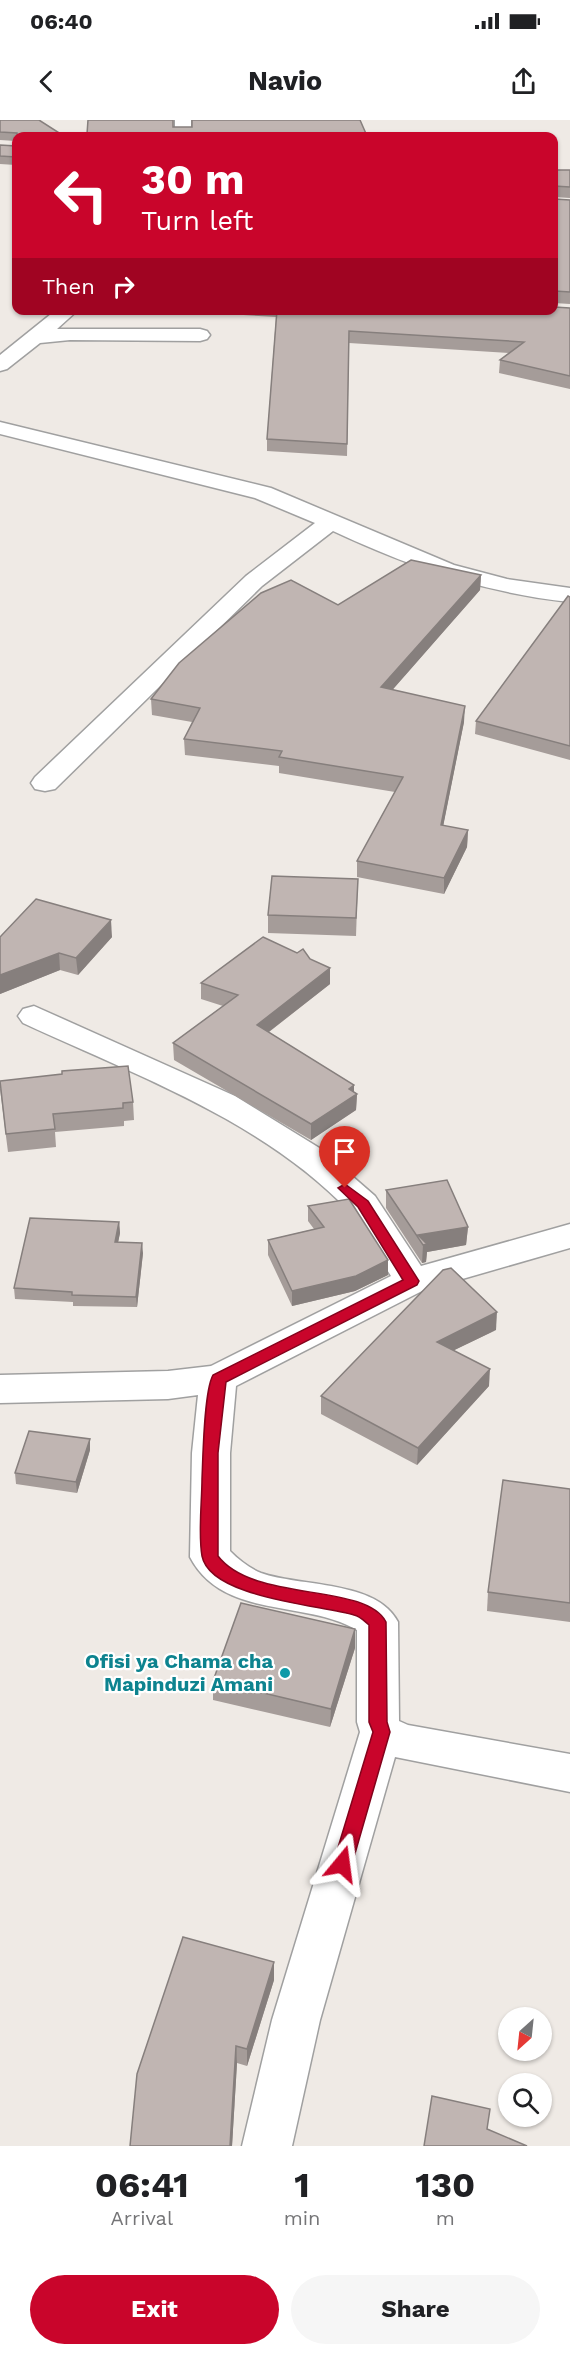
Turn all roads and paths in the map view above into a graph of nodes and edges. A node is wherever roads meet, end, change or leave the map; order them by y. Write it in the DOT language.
graph roads {
  1 [pos="62,315"];
  2 [pos="200,334"];
  3 [pos="32,338"];
  4 [pos="0,364"];
  5 [pos="0,428"];
  6 [pos="332,521"];
  7 [pos="570,595"];
  8 [pos="45,783"];
  9 [pos="34,1016"];
  10 [pos="570,1236"];
  11 [pos="412,1281"];
  12 [pos="218,1378"];
  13 [pos="0,1389"];
  14 [pos="381,1732"];
  15 [pos="570,1773"];
  16 [pos="267,2146"];
  1 -- 3 [label="street"];
  2 -- 3 [label="street"];
  3 -- 4 [label="street"];
  5 -- 6 [label="street"];
  6 -- 7 [label="street"];
  6 -- 8 [label="street"];
  9 -- 11 [label="street"];
  10 -- 11 [label="street"];
  11 -- 12 [label="street"];
  12 -- 13 [label="street"];
  12 -- 14 [label="street"];
  14 -- 15 [label="street"];
  14 -- 16 [label="street"];
}
